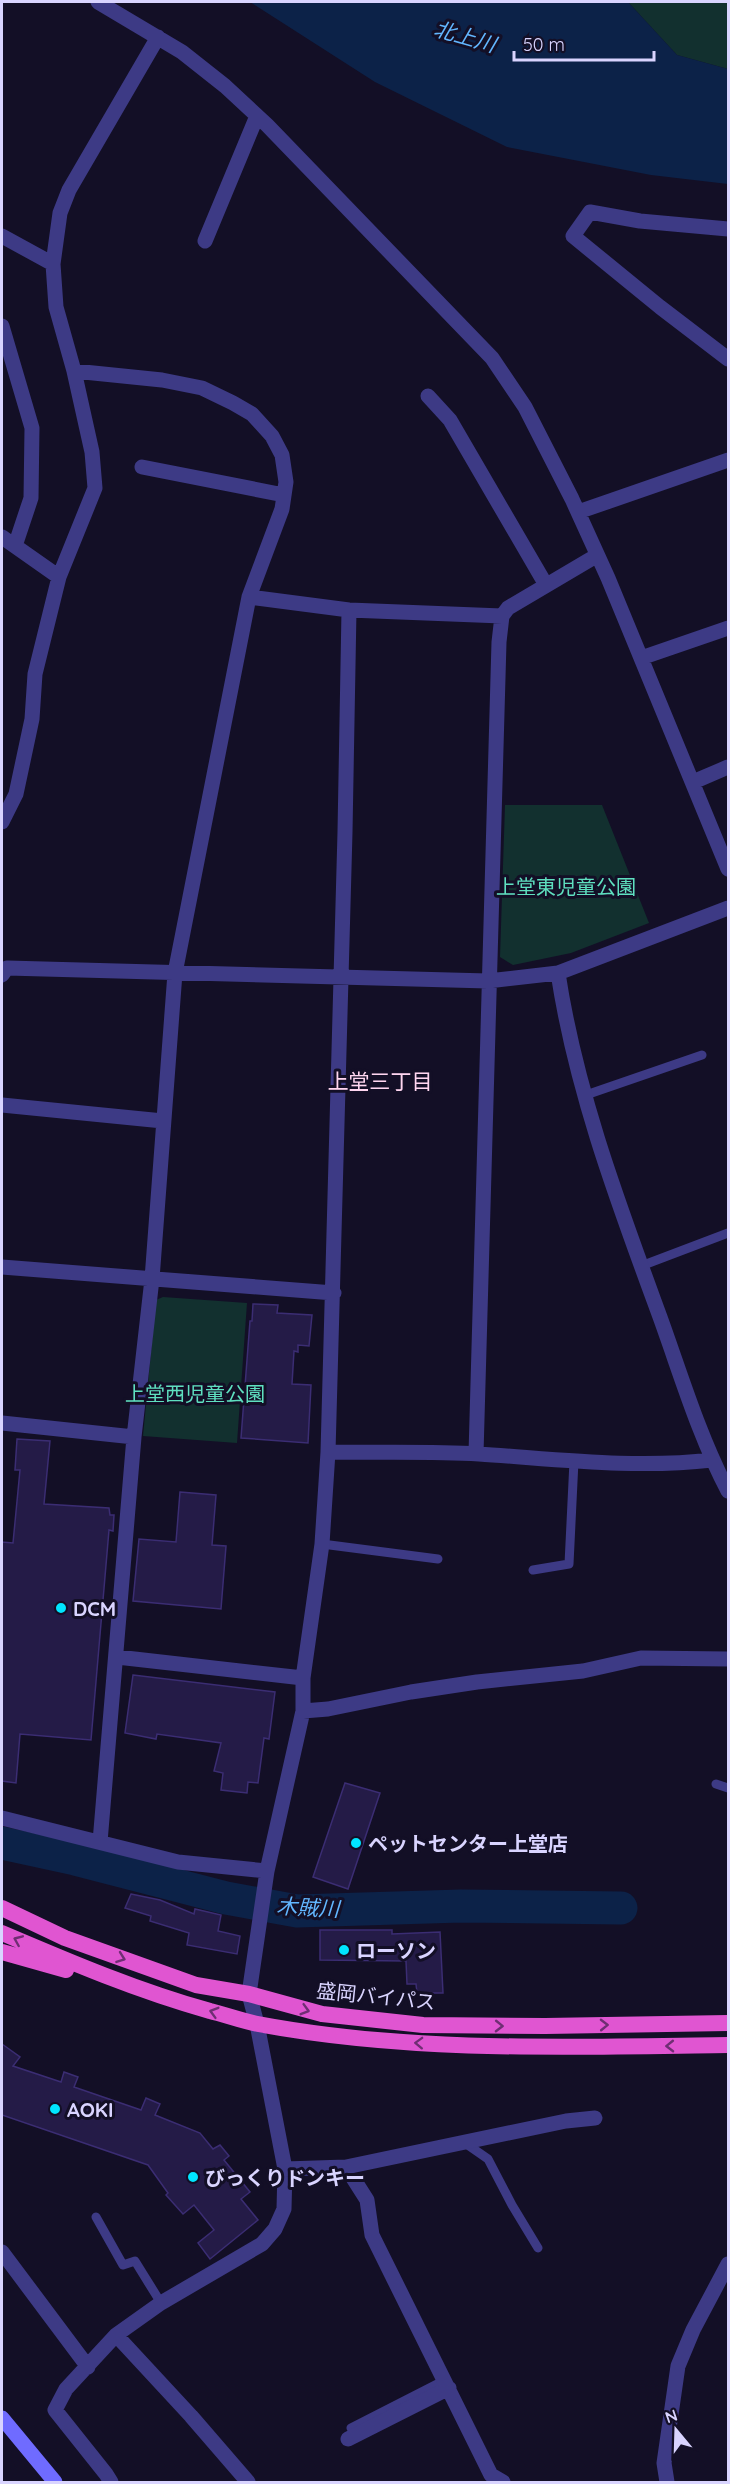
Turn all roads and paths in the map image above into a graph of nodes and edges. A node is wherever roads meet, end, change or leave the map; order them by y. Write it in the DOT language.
graph roads {
  1 [pos="98,2"];
  2 [pos="158,37"];
  3 [pos="257,116"];
  4 [pos="729,229"];
  5 [pos="2,236"];
  6 [pos="205,241"];
  7 [pos="53,264"];
  8 [pos="2,326"];
  9 [pos="729,359"];
  10 [pos="74,371"];
  11 [pos="428,396"];
  12 [pos="729,460"];
  13 [pos="142,467"];
  14 [pos="284,495"];
  15 [pos="578,512"];
  16 [pos="2,537"];
  17 [pos="15,546"];
  18 [pos="596,556"];
  19 [pos="59,576"];
  20 [pos="546,585"];
  21 [pos="249,597"];
  22 [pos="349,610"];
  23 [pos="502,616"];
  24 [pos="729,628"];
  25 [pos="641,658"];
  26 [pos="729,767"];
  27 [pos="693,782"];
  28 [pos="2,822"];
  29 [pos="729,869"];
  30 [pos="729,908"];
  31 [pos="175,973"];
  32 [pos="558,973"];
  33 [pos="2,975"];
  34 [pos="341,978"];
  35 [pos="488,981"];
  36 [pos="702,1055"];
  37 [pos="584,1096"];
  38 [pos="2,1106"];
  39 [pos="164,1121"];
  40 [pos="728,1233"];
  41 [pos="641,1266"];
  42 [pos="2,1267"];
  43 [pos="152,1279"];
  44 [pos="334,1293"];
  45 [pos="2,1423"];
  46 [pos="134,1437"];
  47 [pos="328,1452"];
  48 [pos="476,1454"];
  49 [pos="712,1460"];
  50 [pos="574,1461"];
  51 [pos="729,1491"];
  52 [pos="322,1544"];
  53 [pos="438,1558"];
  54 [pos="533,1570"];
  55 [pos="117,1657"];
  56 [pos="729,1659"];
  57 [pos="303,1678"];
  58 [pos="303,1711"];
  59 [pos="716,1784"];
  60 [pos="729,1788"];
  61 [pos="2,1818"];
  62 [pos="100,1842"];
  63 [pos="267,1871"];
  64 [pos="2,1908"];
  65 [pos="2,1933"];
  66 [pos="2,1952"];
  67 [pos="249,1994"];
  68 [pos="171,2000"];
  69 [pos="729,2023"];
  70 [pos="257,2024"];
  71 [pos="729,2045"];
  72 [pos="595,2118"];
  73 [pos="465,2143"];
  74 [pos="346,2167"];
  75 [pos="285,2169"];
  76 [pos="96,2217"];
  77 [pos="538,2248"];
  78 [pos="2,2252"];
  79 [pos="729,2264"];
  80 [pos="161,2303"];
  81 [pos="116,2335"];
  82 [pos="88,2367"];
  83 [pos="447,2384"];
  84 [pos="2,2418"];
  85 [pos="349,2433"];
  86 [pos="55,2482"];
  87 [pos="111,2482"];
  88 [pos="248,2482"];
  89 [pos="502,2482"];
  90 [pos="667,2482"];
  1 -- 2 [label="street"];
  2 -- 3 [label="street"];
  2 -- 7 [label="street"];
  3 -- 6 [label="street"];
  3 -- 15 [label="street"];
  4 -- 9 [label="street"];
  5 -- 7 [label="street"];
  7 -- 10 [label="street"];
  8 -- 17 [label="street"];
  10 -- 14 [label="street"];
  10 -- 19 [label="street"];
  11 -- 20 [label="street"];
  12 -- 15 [label="street"];
  13 -- 14 [label="street"];
  14 -- 21 [label="street"];
  15 -- 18 [label="street"];
  16 -- 17 [label="street"];
  17 -- 19 [label="street"];
  18 -- 20 [label="street"];
  18 -- 25 [label="street"];
  19 -- 28 [label="street"];
  20 -- 23 [label="street"];
  21 -- 22 [label="street"];
  21 -- 31 [label="street"];
  22 -- 23 [label="street"];
  22 -- 34 [label="street"];
  23 -- 35 [label="street"];
  24 -- 25 [label="street"];
  25 -- 27 [label="street"];
  26 -- 27 [label="street"];
  27 -- 29 [label="street"];
  30 -- 32 [label="street"];
  31 -- 33 [label="street"];
  31 -- 34 [label="street"];
  31 -- 39 [label="street"];
  32 -- 35 [label="street"];
  32 -- 37 [label="street"];
  34 -- 35 [label="street"];
  34 -- 44 [label="street"];
  35 -- 48 [label="street"];
  36 -- 37 [label="lane"];
  37 -- 41 [label="street"];
  38 -- 39 [label="street"];
  39 -- 43 [label="street"];
  40 -- 41 [label="lane"];
  41 -- 49 [label="street"];
  42 -- 43 [label="street"];
  43 -- 44 [label="street"];
  43 -- 46 [label="street"];
  44 -- 47 [label="street"];
  45 -- 46 [label="street"];
  46 -- 55 [label="street"];
  47 -- 48 [label="street"];
  47 -- 52 [label="street"];
  48 -- 50 [label="street"];
  49 -- 50 [label="street"];
  49 -- 51 [label="street"];
  50 -- 54 [label="lane"];
  52 -- 53 [label="lane"];
  52 -- 57 [label="street"];
  55 -- 57 [label="street"];
  55 -- 62 [label="street"];
  56 -- 58 [label="street"];
  57 -- 58 [label="street"];
  58 -- 63 [label="street"];
  59 -- 60 [label="lane"];
  61 -- 62 [label="street"];
  62 -- 63 [label="street"];
  63 -- 67 [label="street"];
  64 -- 67 [label="highway, 盛岡バイパス, one-way"];
  68 -- 65 [label="highway, one-way"];
  66 -- 68 [label="highway"];
  67 -- 69 [label="highway, 盛岡バイパス, one-way"];
  67 -- 70 [label="street"];
  70 -- 68 [label="highway, one-way"];
  71 -- 70 [label="highway, one-way"];
  70 -- 75 [label="street"];
  72 -- 73 [label="street"];
  73 -- 74 [label="street"];
  73 -- 77 [label="lane"];
  74 -- 75 [label="street"];
  74 -- 83 [label="street"];
  75 -- 80 [label="street"];
  76 -- 80 [label="lane"];
  78 -- 82 [label="street"];
  79 -- 90 [label="street"];
  80 -- 81 [label="street"];
  81 -- 82 [label="street"];
  81 -- 88 [label="street"];
  82 -- 87 [label="street"];
  83 -- 85 [label="street"];
  83 -- 89 [label="street"];
  84 -- 86 [label="main road"];
}
